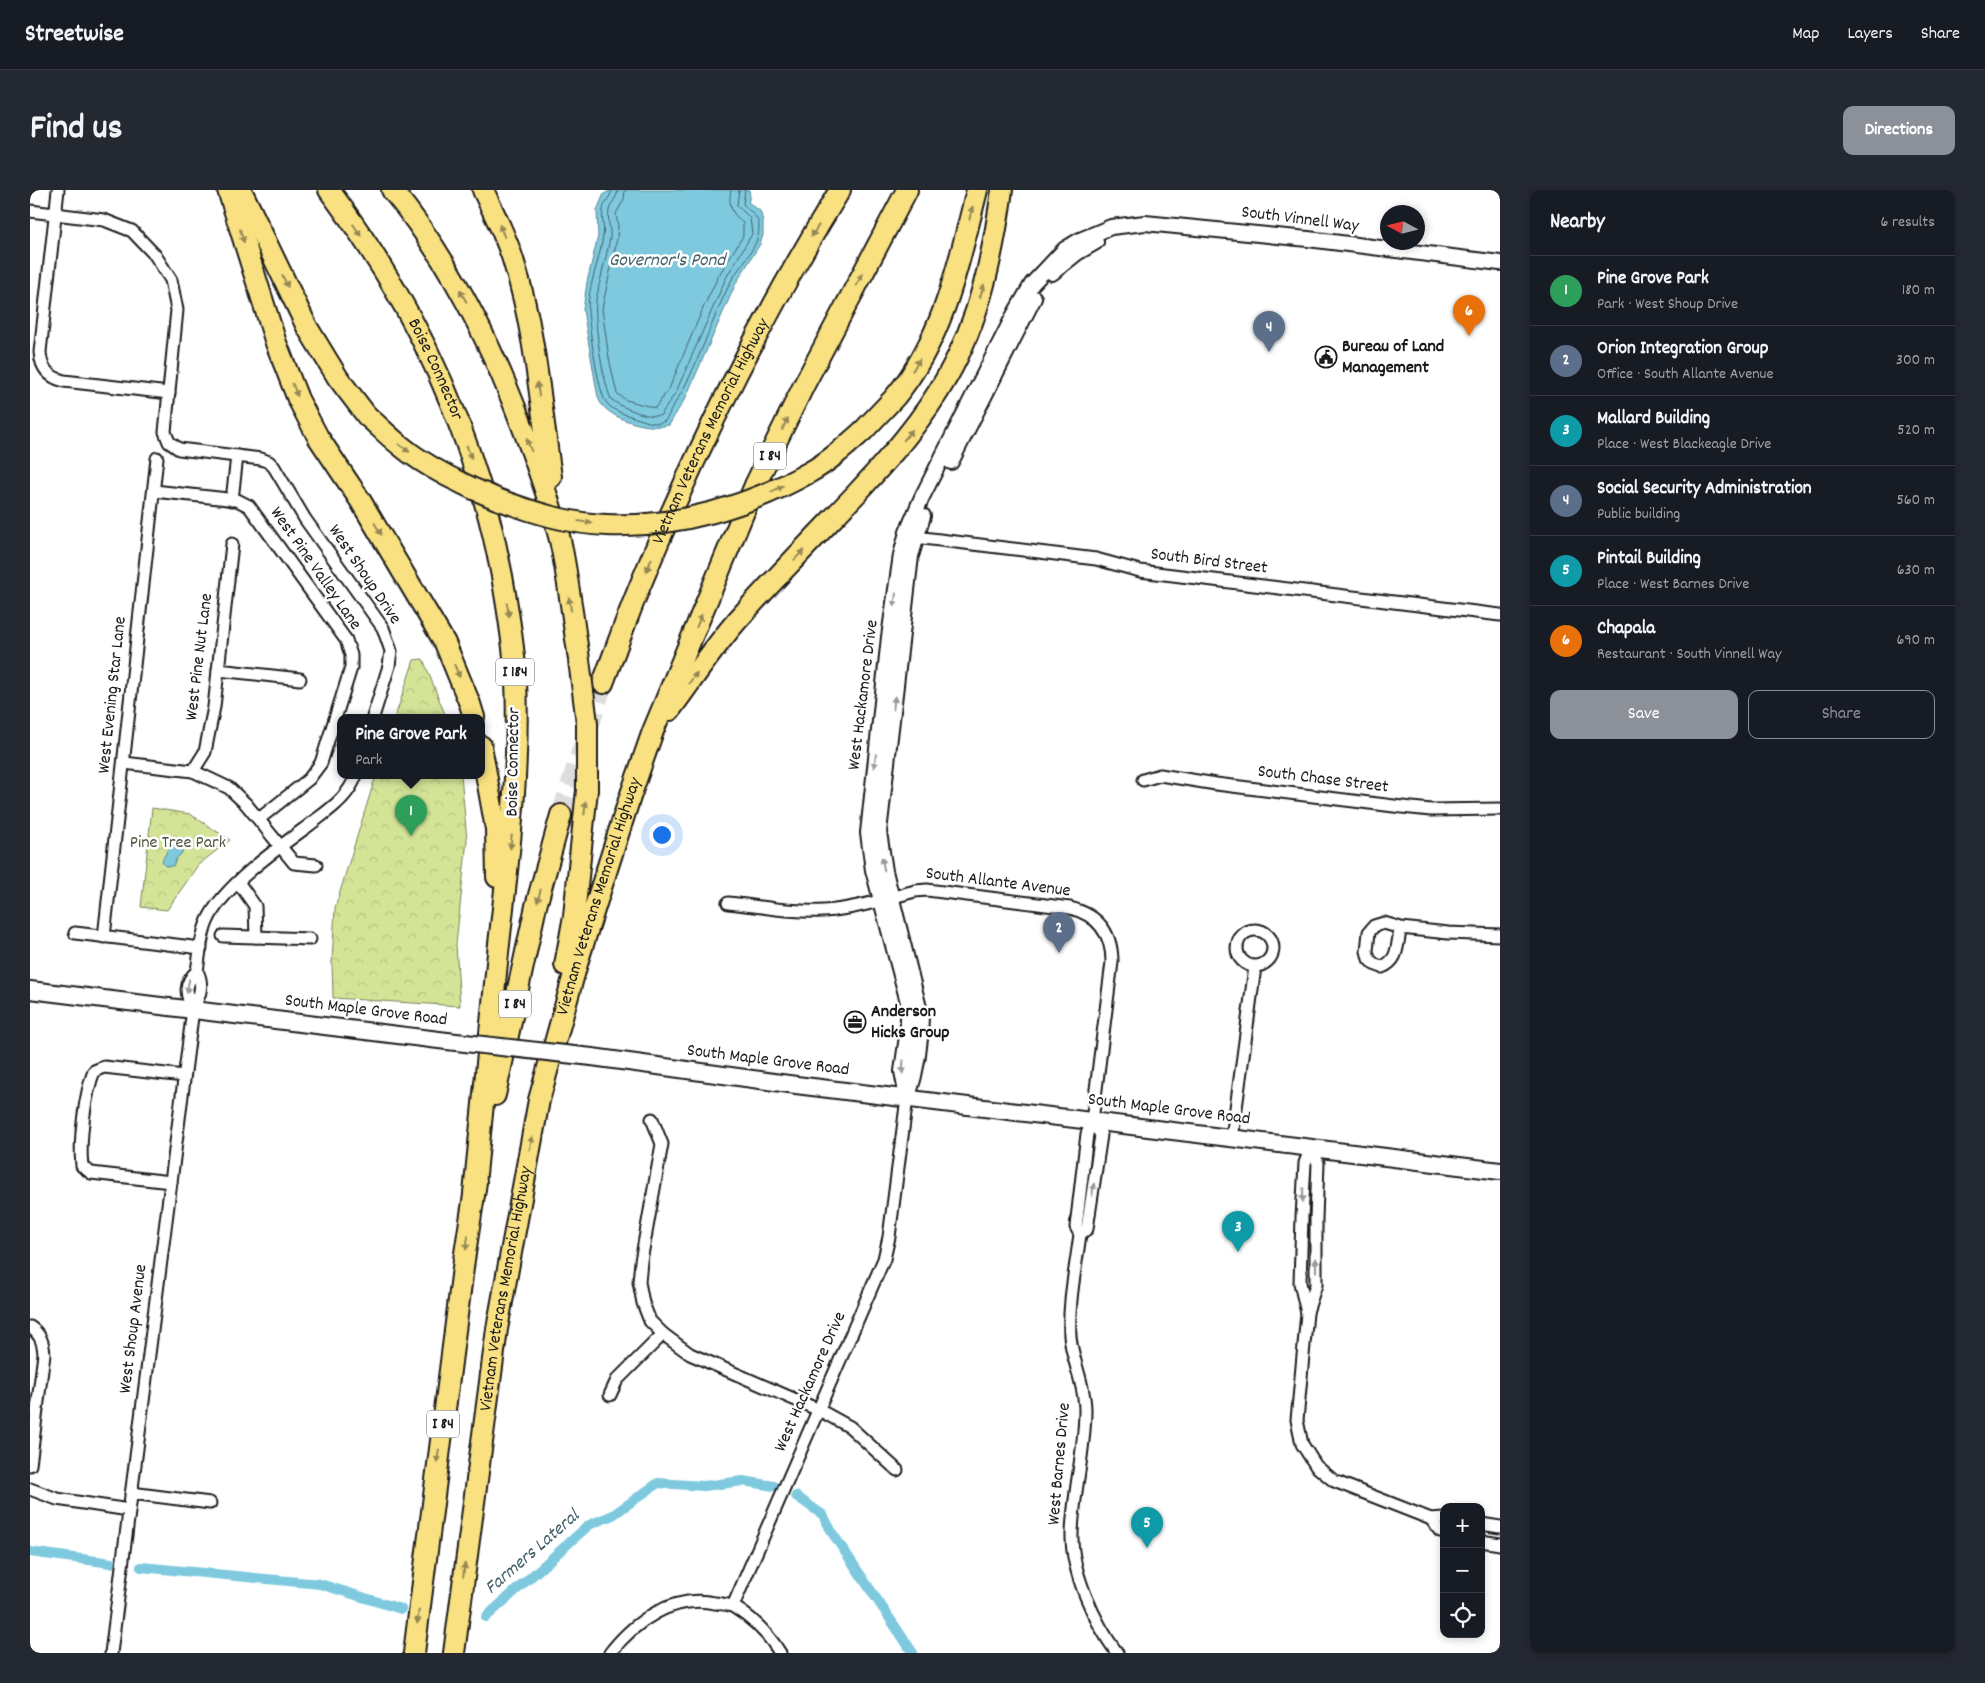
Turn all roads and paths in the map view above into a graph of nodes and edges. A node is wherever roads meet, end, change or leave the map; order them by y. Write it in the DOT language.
graph roads {
  1 [pos="58,190"];
  2 [pos="228,190"];
  3 [pos="241,190"];
  4 [pos="329,190"];
  5 [pos="392,190"];
  6 [pos="483,190"];
  7 [pos="840,190"];
  8 [pos="907,190"];
  9 [pos="977,190"];
  10 [pos="1002,190"];
  11 [pos="30,211"];
  12 [pos="56,214"];
  13 [pos="1219,233"];
  14 [pos="1500,263"];
  15 [pos="1500,272"];
  16 [pos="1018,317"];
  17 [pos="169,392"];
  18 [pos="962,432"];
  19 [pos="237,456"];
  20 [pos="157,458"];
  21 [pos="154,491"];
  22 [pos="232,500"];
  23 [pos="915,536"];
  24 [pos="560,541"];
  25 [pos="232,544"];
  26 [pos="1500,615"];
  27 [pos="218,670"];
  28 [pos="300,679"];
  29 [pos="603,683"];
  30 [pos="375,714"];
  31 [pos="473,714"];
  32 [pos="653,731"];
  33 [pos="124,763"];
  34 [pos="485,768"];
  35 [pos="193,771"];
  36 [pos="355,779"];
  37 [pos="1143,780"];
  38 [pos="1500,809"];
  39 [pos="561,815"];
  40 [pos="259,819"];
  41 [pos="280,847"];
  42 [pos="316,865"];
  43 [pos="238,882"];
  44 [pos="886,899"];
  45 [pos="728,903"];
  46 [pos="1401,928"];
  47 [pos="76,933"];
  48 [pos="1500,935"];
  49 [pos="223,936"];
  50 [pos="104,937"];
  51 [pos="256,937"];
  52 [pos="310,939"];
  53 [pos="201,948"];
  54 [pos="498,954"];
  55 [pos="1255,967"];
  56 [pos="30,990"];
  57 [pos="193,1009"];
  58 [pos="184,1076"];
  59 [pos="907,1098"];
  60 [pos="539,1100"];
  61 [pos="652,1119"];
  62 [pos="1092,1121"];
  63 [pos="1232,1138"];
  64 [pos="1311,1147"];
  65 [pos="1500,1171"];
  66 [pos="171,1182"];
  67 [pos="474,1194"];
  68 [pos="34,1330"];
  69 [pos="662,1334"];
  70 [pos="610,1395"];
  71 [pos="818,1410"];
  72 [pos="30,1465"];
  73 [pos="897,1470"];
  74 [pos="30,1490"];
  75 [pos="131,1493"];
  76 [pos="210,1503"];
  77 [pos="129,1510"];
  78 [pos="1440,1518"];
  79 [pos="1431,1519"];
  80 [pos="1485,1524"];
  81 [pos="1500,1526"];
  82 [pos="1440,1531"];
  83 [pos="1485,1542"];
  84 [pos="1500,1544"];
  85 [pos="733,1606"];
  86 [pos="111,1653"];
  87 [pos="414,1653"];
  88 [pos="454,1653"];
  89 [pos="610,1653"];
  90 [pos="780,1653"];
  91 [pos="1117,1653"];
  1 -- 12 [label="street"];
  2 -- 31 [label="highway, one-way"];
  3 -- 9 [label="highway, one-way, bridge"];
  4 -- 54 [label="highway, Boise Connector / I 184, one-way"];
  24 -- 5 [label="highway, one-way"];
  24 -- 6 [label="highway, one-way"];
  7 -- 29 [label="highway, Vietnam Veterans Memorial Highway, one-way"];
  32 -- 8 [label="highway, Vietnam Veterans Memorial Highway / I 84, one-way"];
  32 -- 10 [label="highway, one-way"];
  11 -- 12 [label="street"];
  12 -- 17 [label="street"];
  12 -- 17 [label="street"];
  13 -- 14 [label="street, South Vinnell Way"];
  13 -- 15 [label="street, South Vinnell Way"];
  13 -- 16 [label="street, South Vinnell Way"];
  16 -- 18 [label="street, West Hackamore Drive"];
  17 -- 19 [label="street"];
  18 -- 23 [label="street, West Hackamore Drive"];
  18 -- 44 [label="street, West Hackamore Drive, one-way"];
  19 -- 22 [label="street"];
  19 -- 30 [label="street, West Shoup Drive"];
  20 -- 21 [label="street, West Evening Star Lane"];
  21 -- 22 [label="street"];
  21 -- 33 [label="street, West Evening Star Lane"];
  22 -- 40 [label="street, West Pine Valley Lane"];
  23 -- 26 [label="street, South Bird Street"];
  44 -- 23 [label="street, West Hackamore Drive, one-way"];
  60 -- 24 [label="highway, one-way, bridge"];
  25 -- 27 [label="street, West Pine Nut Lane"];
  27 -- 28 [label="street"];
  27 -- 35 [label="street, West Pine Nut Lane"];
  32 -- 60 [label="highway, Vietnam Veterans Memorial Highway / I 84"];
  33 -- 35 [label="street"];
  33 -- 50 [label="street, West Evening Star Lane"];
  34 -- 54 [label="highway"];
  35 -- 40 [label="street"];
  36 -- 41 [label="street"];
  37 -- 38 [label="street, South Chase Street"];
  39 -- 67 [label="highway, I 84, one-way"];
  40 -- 41 [label="street"];
  41 -- 42 [label="street"];
  41 -- 43 [label="street"];
  43 -- 51 [label="street"];
  43 -- 53 [label="street"];
  44 -- 45 [label="street, South Allante Avenue"];
  44 -- 59 [label="street, West Hackamore Drive"];
  44 -- 62 [label="street, South Allante Avenue"];
  46 -- 48 [label="street"];
  47 -- 50 [label="street"];
  49 -- 51 [label="street"];
  50 -- 53 [label="street"];
  51 -- 52 [label="street"];
  53 -- 57 [label="street, West Shoup Avenue"];
  54 -- 67 [label="highway, Boise Connector / I 184"];
  55 -- 63 [label="street"];
  56 -- 57 [label="main road, South Maple Grove Road"];
  57 -- 58 [label="street, West Shoup Avenue"];
  57 -- 59 [label="main road, South Maple Grove Road, bridge"];
  58 -- 66 [label="street, West Shoup Avenue"];
  58 -- 66 [label="street"];
  59 -- 62 [label="main road, South Maple Grove Road"];
  59 -- 71 [label="street, West Hackamore Drive"];
  88 -- 60 [label="highway, Vietnam Veterans Memorial Highway / I 84, one-way"];
  61 -- 69 [label="street"];
  62 -- 63 [label="main road, South Maple Grove Road"];
  62 -- 91 [label="street, West Barnes Drive"];
  63 -- 64 [label="main road, South Maple Grove Road"];
  64 -- 65 [label="main road, South Maple Grove Road"];
  64 -- 79 [label="street"];
  66 -- 75 [label="street, West Shoup Avenue"];
  67 -- 87 [label="highway, I 84, one-way"];
  68 -- 72 [label="street"];
  69 -- 70 [label="street"];
  69 -- 71 [label="street"];
  71 -- 73 [label="street"];
  71 -- 85 [label="street, West Hackamore Drive"];
  74 -- 77 [label="street"];
  75 -- 76 [label="street"];
  75 -- 77 [label="street, West Shoup Avenue"];
  77 -- 86 [label="street, West Shoup Avenue"];
  78 -- 79 [label="street"];
  79 -- 82 [label="street"];
  80 -- 81 [label="street"];
  83 -- 84 [label="street"];
  85 -- 89 [label="street"];
  85 -- 90 [label="street"];
}
